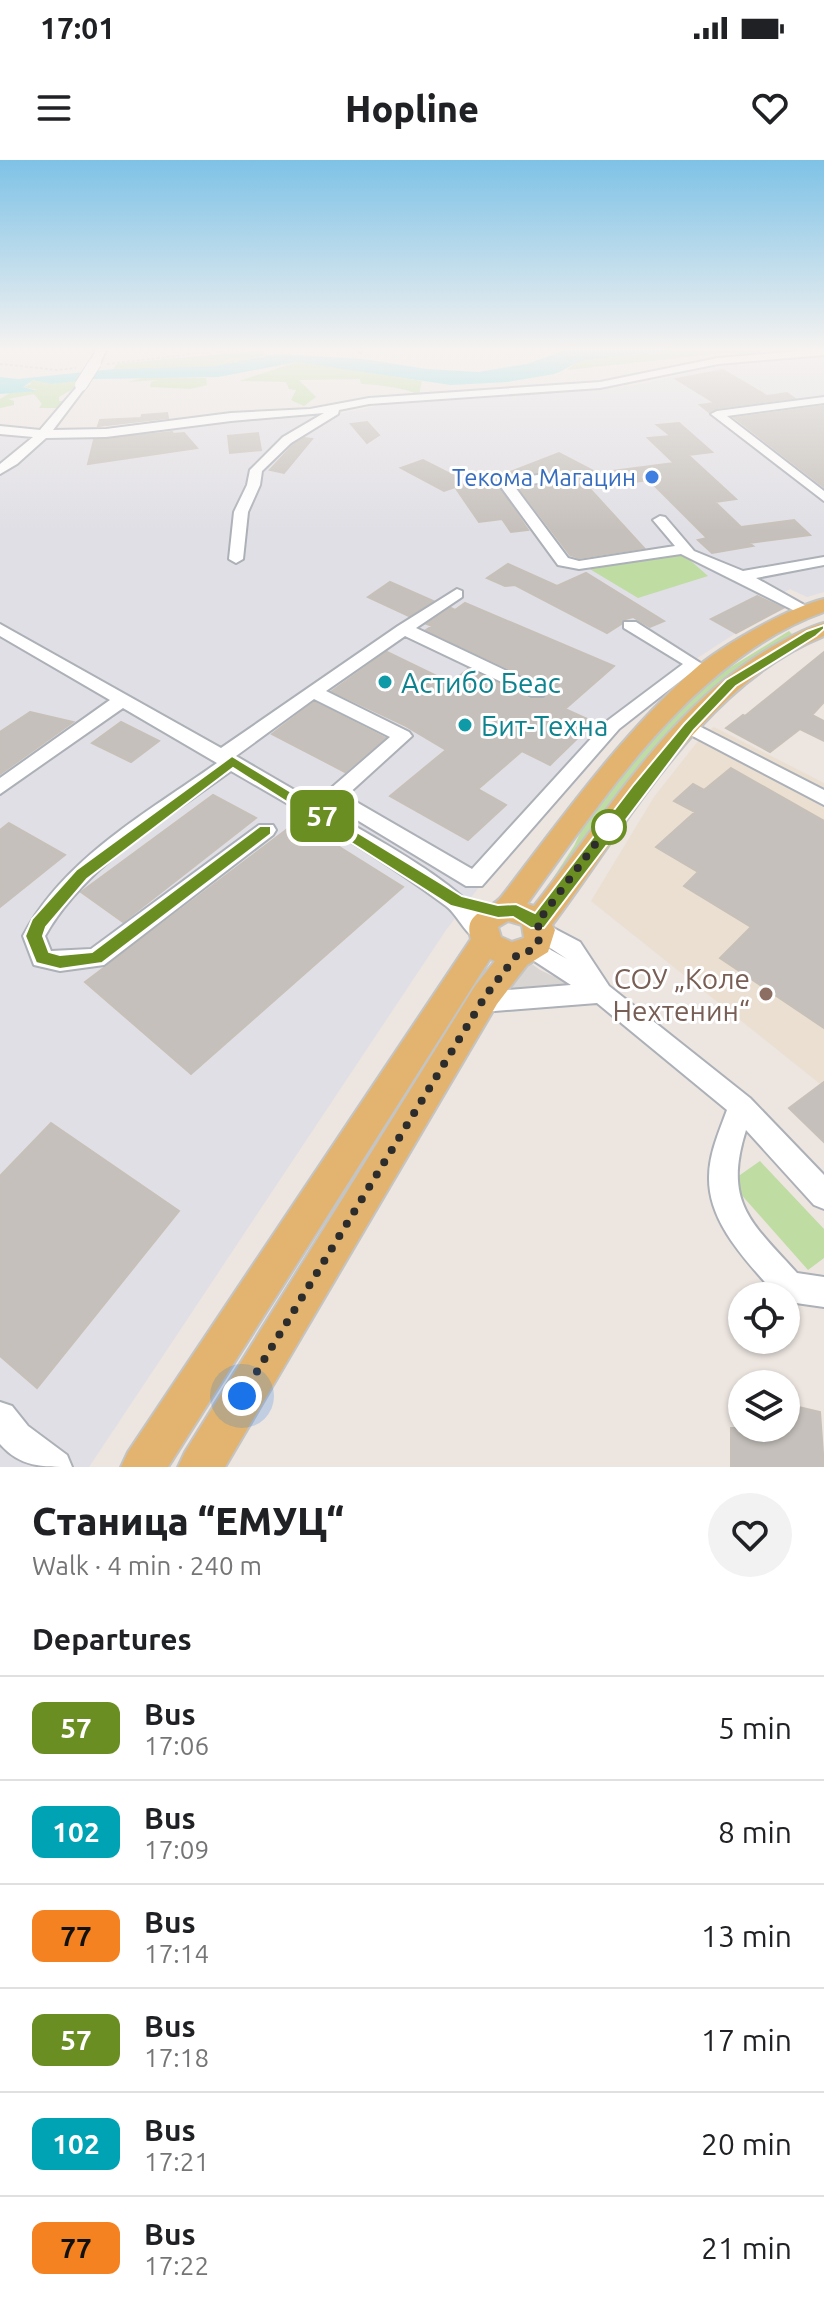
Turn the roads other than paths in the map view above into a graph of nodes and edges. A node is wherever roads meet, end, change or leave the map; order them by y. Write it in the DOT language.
graph roads {
  1 [pos="66,409"];
  2 [pos="310,409"];
  3 [pos="337,409"];
  4 [pos="755,409"];
  5 [pos="0,430"];
  6 [pos="43,434"];
  7 [pos="0,470"];
  8 [pos="544,478"];
  9 [pos="824,497"];
  10 [pos="660,520"];
  11 [pos="684,549"];
  12 [pos="236,559"];
  13 [pos="824,561"];
  14 [pos="741,576"];
  15 [pos="457,594"];
  16 [pos="818,613"];
  17 [pos="630,625"];
  18 [pos="0,629"];
  19 [pos="404,629"];
  20 [pos="824,629"];
  21 [pos="313,692"];
  22 [pos="537,692"];
  23 [pos="124,699"];
  24 [pos="689,727"];
  25 [pos="228,758"];
  26 [pos="0,787"];
  27 [pos="333,797"];
  28 [pos="824,798"];
  29 [pos="315,811"];
  30 [pos="266,830"];
  31 [pos="513,932"];
  32 [pos="601,993"];
  33 [pos="482,1002"];
  34 [pos="741,1106"];
  35 [pos="824,1195"];
  36 [pos="824,1292"];
  37 [pos="0,1418"];
  38 [pos="55,1467"];
  39 [pos="143,1467"];
  40 [pos="200,1467"];
  1 -- 6 [label="street, bridge"];
  2 -- 6 [label="street"];
  3 -- 12 [label="street"];
  4 -- 9 [label="street"];
  5 -- 6 [label="street"];
  6 -- 7 [label="street"];
  8 -- 11 [label="street"];
  10 -- 11 [label="street"];
  11 -- 14 [label="street"];
  13 -- 14 [label="street"];
  14 -- 16 [label="street"];
  15 -- 19 [label="street"];
  16 -- 31 [label="main road"];
  17 -- 27 [label="street"];
  18 -- 23 [label="street"];
  19 -- 21 [label="street"];
  19 -- 22 [label="street"];
  20 -- 24 [label="main road"];
  21 -- 25 [label="street"];
  21 -- 27 [label="street"];
  23 -- 25 [label="street"];
  23 -- 26 [label="street"];
  24 -- 28 [label="street"];
  24 -- 31 [label="main road"];
  25 -- 29 [label="street"];
  25 -- 30 [label="street"];
  27 -- 29 [label="street"];
  29 -- 31 [label="street"];
  31 -- 32 [label="street"];
  31 -- 33 [label="main road"];
  31 -- 39 [label="main road"];
  32 -- 33 [label="street"];
  32 -- 34 [label="street"];
  33 -- 40 [label="main road"];
  34 -- 35 [label="street"];
  34 -- 36 [label="street"];
  37 -- 38 [label="street"];
}
